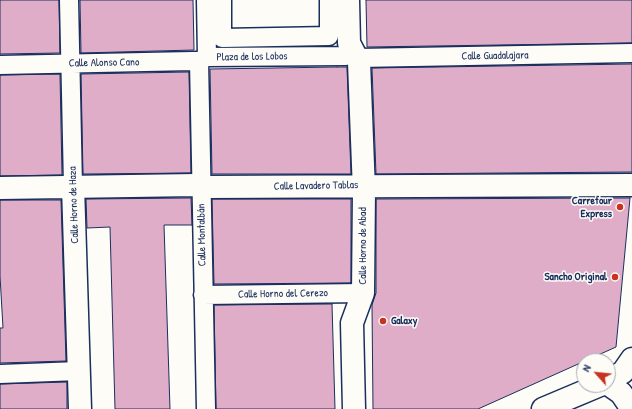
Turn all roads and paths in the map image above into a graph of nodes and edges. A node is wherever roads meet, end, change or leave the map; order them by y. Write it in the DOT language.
graph roads {
  1 [pos="69,0"];
  2 [pos="206,0"];
  3 [pos="222,0"];
  4 [pos="329,0"];
  5 [pos="348,0"];
  6 [pos="632,53"];
  7 [pos="355,54"];
  8 [pos="203,59"];
  9 [pos="72,63"];
  10 [pos="0,65"];
  11 [pos="364,185"];
  12 [pos="632,185"];
  13 [pos="73,186"];
  14 [pos="201,186"];
  15 [pos="0,188"];
  16 [pos="363,292"];
  17 [pos="203,295"];
  18 [pos="632,359"];
  19 [pos="79,371"];
  20 [pos="0,374"];
  21 [pos="616,376"];
  22 [pos="616,389"];
  23 [pos="581,393"];
  24 [pos="80,409"];
  25 [pos="206,409"];
  26 [pos="354,409"];
  27 [pos="543,409"];
  28 [pos="632,409"];
  1 -- 9 [label="street, Calle Horno de Haza"];
  2 -- 8 [label="street, Plaza de los Lobos"];
  3 -- 4 [label="street, Plaza de los Lobos"];
  5 -- 7 [label="street"];
  6 -- 7 [label="street, Calle Guadalajara"];
  7 -- 8 [label="street, Plaza de los Lobos"];
  7 -- 11 [label="street, Calle Horno de Abad"];
  8 -- 9 [label="street, Calle Alonso Cano"];
  8 -- 14 [label="street, Calle Montalbán"];
  9 -- 10 [label="street, Calle Alonso Cano"];
  9 -- 13 [label="street, Calle Horno de Haza"];
  11 -- 12 [label="street, Calle Lavadero Tablas"];
  11 -- 14 [label="street, Calle Lavadero Tablas"];
  11 -- 16 [label="street, Calle Horno de Abad"];
  13 -- 14 [label="street, Calle Lavadero Tablas"];
  13 -- 15 [label="street, Calle Lavadero Tablas"];
  13 -- 19 [label="street, Calle Horno de Haza"];
  14 -- 17 [label="street, Calle Montalbán"];
  16 -- 17 [label="street, Calle Horno del Cerezo"];
  16 -- 26 [label="street, Calle Horno de Abad"];
  17 -- 25 [label="street, Calle Montalbán"];
  18 -- 21 [label="street"];
  19 -- 20 [label="street"];
  19 -- 24 [label="street, Calle Horno de Haza"];
  22 -- 28 [label="street"];
  23 -- 27 [label="street"];
}
